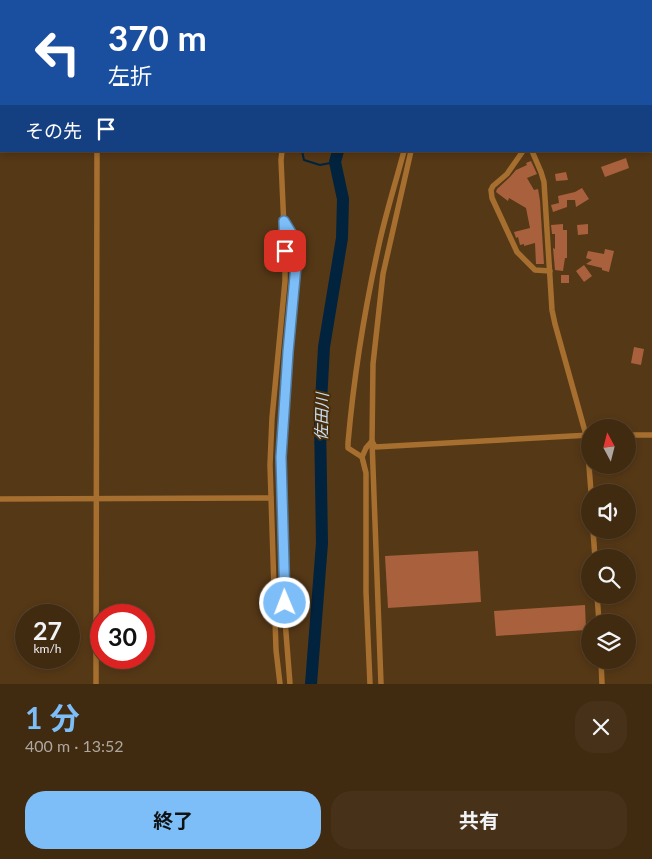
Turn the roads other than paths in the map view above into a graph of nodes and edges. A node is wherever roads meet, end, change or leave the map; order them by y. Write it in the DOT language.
graph roads {
  1 [pos="96,152"];
  2 [pos="282,152"];
  3 [pos="404,152"];
  4 [pos="411,152"];
  5 [pos="522,152"];
  6 [pos="532,152"];
  7 [pos="284,221"];
  8 [pos="550,271"];
  9 [pos="583,419"];
  10 [pos="581,435"];
  11 [pos="636,435"];
  12 [pos="652,435"];
  13 [pos="372,441"];
  14 [pos="362,457"];
  15 [pos="96,498"];
  16 [pos="271,498"];
  17 [pos="0,499"];
  18 [pos="601,669"];
  19 [pos="96,684"];
  20 [pos="280,684"];
  21 [pos="290,684"];
  22 [pos="370,684"];
  23 [pos="381,684"];
  24 [pos="602,684"];
  1 -- 15 [label="street"];
  2 -- 7 [label="street"];
  3 -- 14 [label="street"];
  4 -- 13 [label="street"];
  5 -- 8 [label="street"];
  6 -- 8 [label="street"];
  7 -- 16 [label="street"];
  7 -- 21 [label="street"];
  8 -- 9 [label="street"];
  10 -- 13 [label="street"];
  11 -- 12 [label="street"];
  13 -- 14 [label="street"];
  13 -- 23 [label="street"];
  14 -- 22 [label="street"];
  15 -- 16 [label="street"];
  15 -- 17 [label="street"];
  15 -- 19 [label="street"];
  16 -- 20 [label="street"];
  18 -- 24 [label="street"];
}
